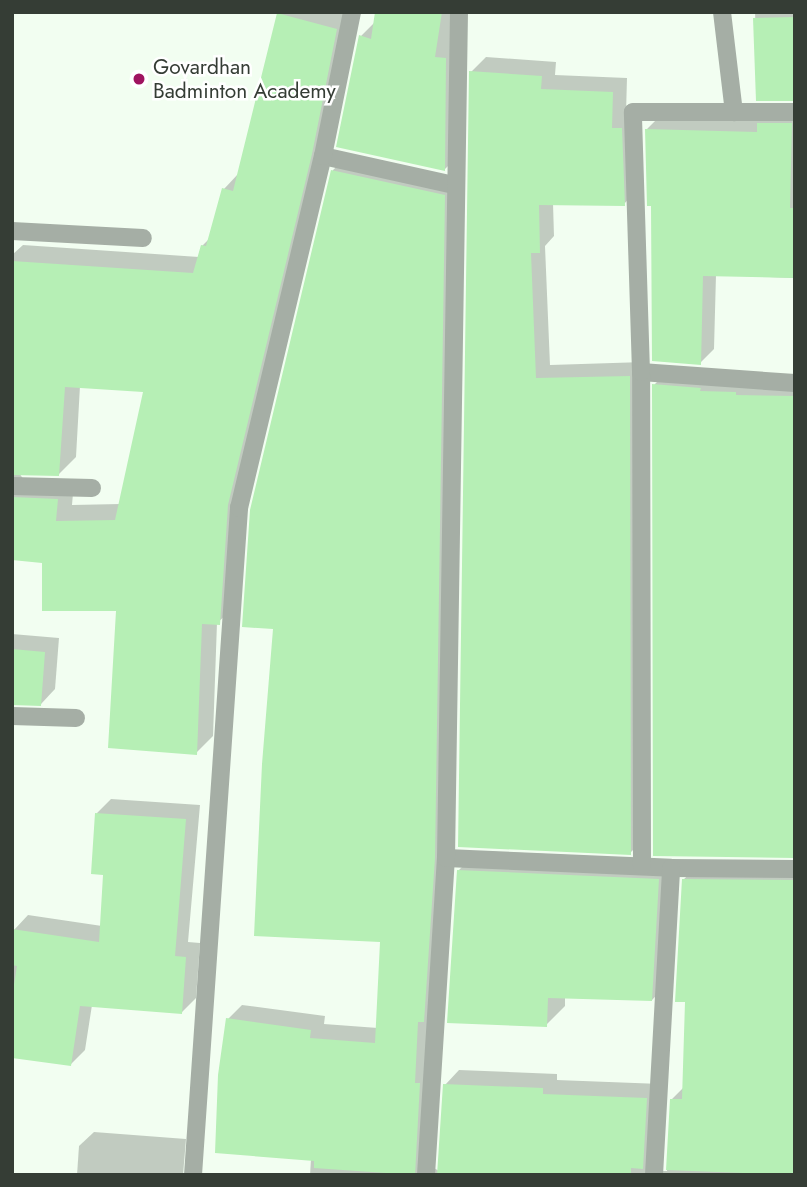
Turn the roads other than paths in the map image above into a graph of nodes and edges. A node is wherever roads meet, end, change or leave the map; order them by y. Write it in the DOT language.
graph roads {
  1 [pos="352,12"];
  2 [pos="459,12"];
  3 [pos="722,12"];
  4 [pos="734,112"];
  5 [pos="795,112"];
  6 [pos="323,156"];
  7 [pos="454,185"];
  8 [pos="12,230"];
  9 [pos="143,238"];
  10 [pos="641,372"];
  11 [pos="795,383"];
  12 [pos="12,486"];
  13 [pos="92,488"];
  14 [pos="12,716"];
  15 [pos="76,719"];
  16 [pos="446,858"];
  17 [pos="642,866"];
  18 [pos="671,868"];
  19 [pos="795,869"];
  20 [pos="193,1175"];
  21 [pos="426,1175"];
  22 [pos="654,1175"];
  1 -- 6 [label="street"];
  2 -- 7 [label="street"];
  3 -- 4 [label="street"];
  4 -- 5 [label="street"];
  4 -- 10 [label="street"];
  6 -- 7 [label="street"];
  6 -- 20 [label="street"];
  7 -- 16 [label="street"];
  8 -- 9 [label="street"];
  10 -- 11 [label="street"];
  10 -- 17 [label="street"];
  12 -- 13 [label="street"];
  14 -- 15 [label="street"];
  16 -- 17 [label="street"];
  16 -- 21 [label="street"];
  17 -- 18 [label="street"];
  18 -- 19 [label="street"];
  18 -- 22 [label="street"];
}
